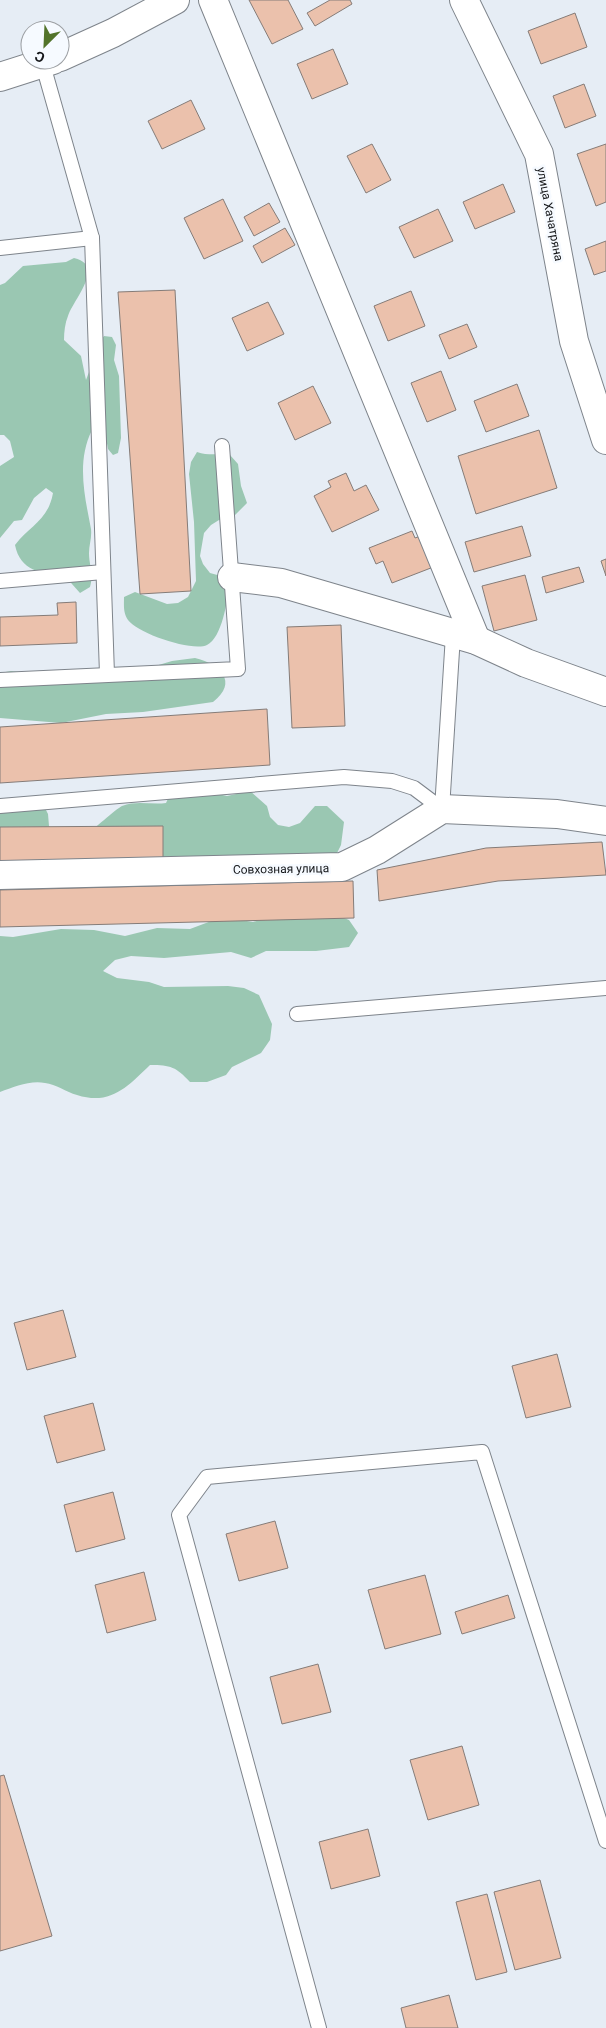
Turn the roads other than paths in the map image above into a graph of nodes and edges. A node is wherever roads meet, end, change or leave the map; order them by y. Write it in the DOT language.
graph roads {
  1 [pos="175,0"];
  2 [pos="213,0"];
  3 [pos="464,0"];
  4 [pos="70,52"];
  5 [pos="20,70"];
  6 [pos="54,70"];
  7 [pos="0,76"];
  8 [pos="92,238"];
  9 [pos="0,248"];
  10 [pos="606,440"];
  11 [pos="222,446"];
  12 [pos="103,572"];
  13 [pos="232,577"];
  14 [pos="0,580"];
  15 [pos="464,637"];
  16 [pos="106,674"];
  17 [pos="0,680"];
  18 [pos="606,692"];
  19 [pos="0,806"];
  20 [pos="442,809"];
  21 [pos="606,821"];
  22 [pos="0,875"];
  23 [pos="606,988"];
  24 [pos="297,1014"];
  25 [pos="606,1841"];
  26 [pos="319,2028"];
  1 -- 4 [label="street"];
  2 -- 15 [label="street"];
  3 -- 10 [label="street, улица Хачатряна"];
  5 -- 7 [label="street"];
  6 -- 8 [label="lane"];
  8 -- 9 [label="lane"];
  8 -- 12 [label="lane"];
  11 -- 13 [label="lane"];
  12 -- 14 [label="lane"];
  12 -- 16 [label="lane"];
  13 -- 15 [label="street"];
  13 -- 16 [label="lane"];
  15 -- 18 [label="street"];
  15 -- 20 [label="lane"];
  16 -- 17 [label="lane"];
  19 -- 20 [label="lane"];
  20 -- 21 [label="street"];
  20 -- 22 [label="street, Совхозная улица"];
  23 -- 24 [label="lane"];
  25 -- 26 [label="lane"];
}
